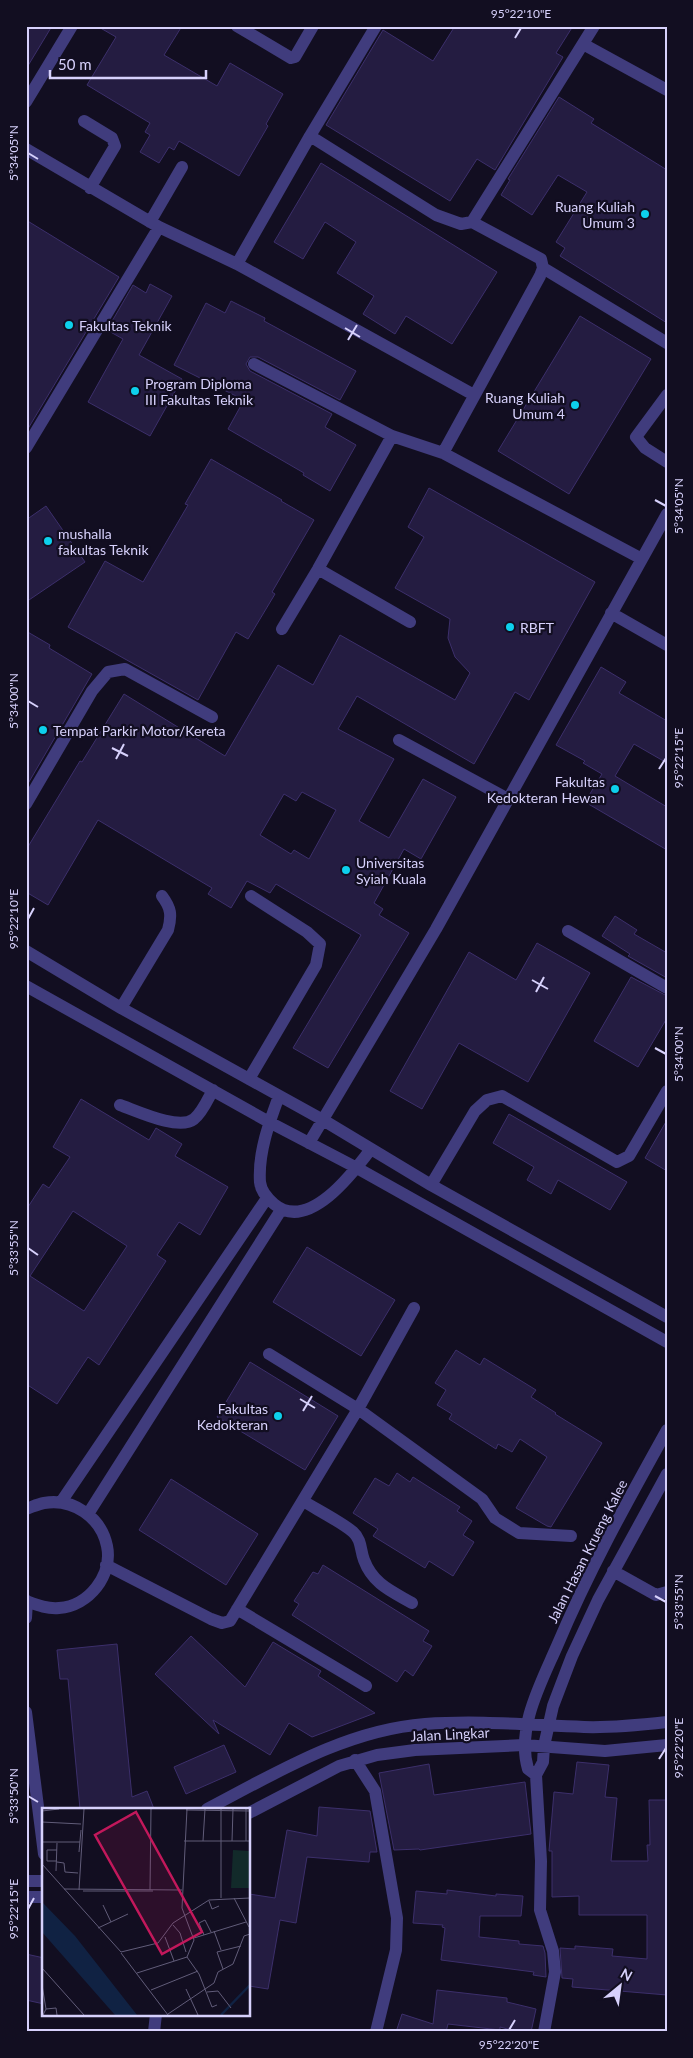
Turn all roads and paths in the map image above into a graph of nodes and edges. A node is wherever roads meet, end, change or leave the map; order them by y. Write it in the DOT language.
graph roads {
  1 [pos="72,26"];
  2 [pos="238,26"];
  3 [pos="313,26"];
  4 [pos="376,26"];
  5 [pos="594,26"];
  6 [pos="582,44"];
  7 [pos="667,90"];
  8 [pos="26,102"];
  9 [pos="84,121"];
  10 [pos="310,136"];
  11 [pos="26,149"];
  12 [pos="182,168"];
  13 [pos="90,188"];
  14 [pos="472,222"];
  15 [pos="154,224"];
  16 [pos="236,264"];
  17 [pos="543,268"];
  18 [pos="667,343"];
  19 [pos="254,364"];
  20 [pos="474,395"];
  21 [pos="667,395"];
  22 [pos="392,436"];
  23 [pos="26,448"];
  24 [pos="443,452"];
  25 [pos="667,462"];
  26 [pos="667,514"];
  27 [pos="642,559"];
  28 [pos="318,569"];
  29 [pos="612,613"];
  30 [pos="410,622"];
  31 [pos="282,629"];
  32 [pos="666,644"];
  33 [pos="212,717"];
  34 [pos="399,740"];
  35 [pos="508,799"];
  36 [pos="26,804"];
  37 [pos="162,896"];
  38 [pos="252,896"];
  39 [pos="568,931"];
  40 [pos="26,951"];
  41 [pos="26,986"];
  42 [pos="667,988"];
  43 [pos="121,1008"];
  44 [pos="249,1079"];
  45 [pos="213,1090"];
  46 [pos="667,1091"];
  47 [pos="279,1096"];
  48 [pos="120,1105"];
  49 [pos="323,1120"];
  50 [pos="269,1122"];
  51 [pos="309,1143"];
  52 [pos="370,1149"];
  53 [pos="357,1168"];
  54 [pos="431,1185"];
  55 [pos="267,1198"];
  56 [pos="281,1210"];
  57 [pos="414,1308"];
  58 [pos="667,1317"];
  59 [pos="667,1342"];
  60 [pos="269,1354"];
  61 [pos="358,1409"];
  62 [pos="667,1430"];
  63 [pos="667,1474"];
  64 [pos="303,1501"];
  65 [pos="62,1502"];
  66 [pos="26,1509"];
  67 [pos="88,1514"];
  68 [pos="571,1536"];
  69 [pos="106,1565"];
  70 [pos="613,1571"];
  71 [pos="667,1592"];
  72 [pos="26,1601"];
  73 [pos="412,1603"];
  74 [pos="237,1609"];
  75 [pos="26,1618"];
  76 [pos="366,1686"];
  77 [pos="26,1712"];
  78 [pos="667,1722"];
  79 [pos="528,1723"];
  80 [pos="549,1725"];
  81 [pos="524,1745"];
  82 [pos="667,1745"];
  83 [pos="544,1746"];
  84 [pos="355,1760"];
  85 [pos="536,1775"];
  86 [pos="209,1808"];
  87 [pos="250,1812"];
  88 [pos="42,1838"];
  89 [pos="26,1881"];
  90 [pos="42,1881"];
  91 [pos="26,1897"];
  92 [pos="42,1897"];
  93 [pos="156,2016"];
  94 [pos="154,2032"];
  95 [pos="376,2032"];
  96 [pos="544,2032"];
  1 -- 8 [label="street"];
  2 -- 3 [label="street"];
  4 -- 10 [label="street"];
  5 -- 6 [label="street"];
  6 -- 7 [label="street"];
  6 -- 14 [label="street"];
  9 -- 13 [label="street"];
  10 -- 14 [label="street"];
  10 -- 16 [label="street"];
  11 -- 13 [label="street"];
  12 -- 15 [label="street"];
  13 -- 15 [label="street"];
  14 -- 17 [label="street"];
  15 -- 16 [label="street"];
  15 -- 23 [label="street"];
  16 -- 20 [label="street"];
  17 -- 18 [label="street"];
  17 -- 20 [label="street"];
  19 -- 22 [label="street"];
  20 -- 24 [label="street"];
  21 -- 25 [label="street"];
  22 -- 24 [label="street"];
  22 -- 28 [label="street"];
  24 -- 27 [label="street"];
  26 -- 27 [label="street"];
  27 -- 29 [label="street"];
  28 -- 30 [label="street"];
  28 -- 31 [label="street"];
  29 -- 32 [label="street"];
  29 -- 35 [label="street"];
  33 -- 36 [label="street"];
  34 -- 35 [label="street"];
  35 -- 49 [label="street"];
  37 -- 43 [label="street"];
  38 -- 44 [label="street"];
  39 -- 42 [label="street"];
  40 -- 43 [label="street"];
  41 -- 45 [label="street"];
  43 -- 44 [label="street"];
  44 -- 47 [label="street"];
  45 -- 48 [label="street"];
  45 -- 50 [label="street"];
  46 -- 54 [label="street"];
  47 -- 49 [label="street"];
  47 -- 50 [label="street"];
  49 -- 51 [label="street"];
  49 -- 52 [label="street"];
  50 -- 51 [label="street"];
  50 -- 55 [label="street"];
  51 -- 53 [label="street"];
  52 -- 53 [label="street"];
  52 -- 54 [label="street"];
  53 -- 56 [label="street"];
  53 -- 59 [label="street"];
  54 -- 58 [label="street"];
  55 -- 56 [label="street"];
  55 -- 65 [label="street"];
  56 -- 67 [label="street"];
  57 -- 61 [label="street"];
  60 -- 61 [label="street"];
  61 -- 64 [label="street"];
  61 -- 68 [label="street"];
  62 -- 79 [label="street, Jalan Hasan Krueng Kalee"];
  63 -- 70 [label="street"];
  64 -- 73 [label="street"];
  64 -- 74 [label="street"];
  65 -- 66 [label="street"];
  65 -- 67 [label="street"];
  67 -- 69 [label="street"];
  69 -- 72 [label="street"];
  69 -- 74 [label="street"];
  70 -- 71 [label="street"];
  70 -- 80 [label="street"];
  72 -- 75 [label="street"];
  74 -- 76 [label="street"];
  77 -- 88 [label="street"];
  78 -- 80 [label="street"];
  79 -- 80 [label="street"];
  79 -- 81 [label="street, Jalan Hasan Krueng Kalee"];
  79 -- 86 [label="street"];
  80 -- 83 [label="street"];
  81 -- 83 [label="street, Jalan Lingkar"];
  81 -- 84 [label="street, Jalan Lingkar"];
  81 -- 85 [label="street"];
  82 -- 83 [label="street, Jalan Lingkar"];
  83 -- 85 [label="street"];
  84 -- 87 [label="street, Jalan Lingkar"];
  84 -- 95 [label="street"];
  85 -- 96 [label="street"];
  89 -- 90 [label="street"];
  91 -- 92 [label="street"];
  93 -- 94 [label="street"];
}
